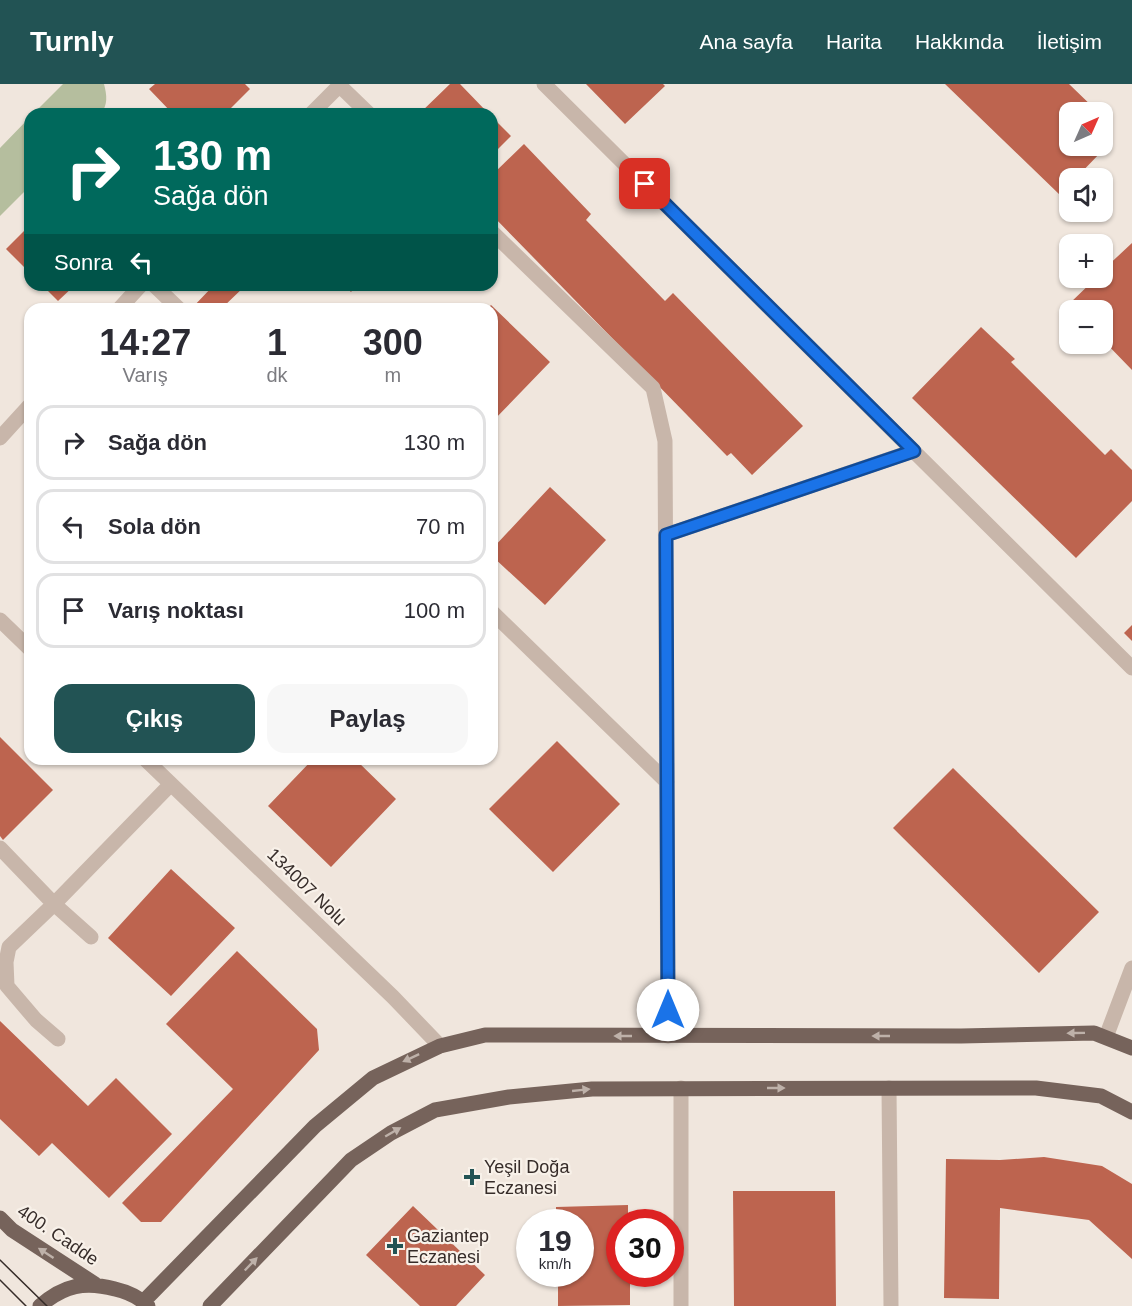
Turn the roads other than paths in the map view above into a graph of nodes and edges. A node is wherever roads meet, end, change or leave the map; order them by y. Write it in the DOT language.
graph roads {
  1 [pos="340,84"];
  2 [pos="544,84"];
  3 [pos="317,108"];
  4 [pos="363,108"];
  5 [pos="498,238"];
  6 [pos="136,291"];
  7 [pos="160,291"];
  8 [pos="124,303"];
  9 [pos="173,303"];
  10 [pos="24,412"];
  11 [pos="0,438"];
  12 [pos="914,451"];
  13 [pos="666,535"];
  14 [pos="498,618"];
  15 [pos="0,620"];
  16 [pos="24,643"];
  17 [pos="1132,668"];
  18 [pos="151,765"];
  19 [pos="667,782"];
  20 [pos="171,784"];
  21 [pos="0,848"];
  22 [pos="54,904"];
  23 [pos="90,937"];
  24 [pos="1132,968"];
  25 [pos="668,1036"];
  26 [pos="1106,1037"];
  27 [pos="58,1039"];
  28 [pos="440,1046"];
  29 [pos="1132,1048"];
  30 [pos="889,1088"];
  31 [pos="681,1089"];
  32 [pos="1132,1112"];
  33 [pos="0,1218"];
  34 [pos="95,1284"];
  35 [pos="146,1304"];
  36 [pos="40,1306"];
  37 [pos="210,1306"];
  38 [pos="681,1306"];
  39 [pos="891,1306"];
  1 -- 3 [label="street"];
  1 -- 4 [label="street"];
  2 -- 12 [label="street"];
  5 -- 13 [label="street"];
  6 -- 8 [label="street"];
  7 -- 9 [label="street"];
  10 -- 11 [label="street"];
  12 -- 13 [label="street"];
  12 -- 17 [label="street"];
  13 -- 19 [label="street"];
  14 -- 19 [label="street"];
  15 -- 16 [label="street"];
  18 -- 20 [label="street, 134007 Nolu"];
  19 -- 25 [label="street"];
  20 -- 22 [label="street"];
  20 -- 28 [label="street, 134007 Nolu"];
  21 -- 22 [label="street"];
  22 -- 23 [label="street"];
  22 -- 27 [label="street"];
  24 -- 26 [label="street"];
  26 -- 25 [label="main road, one-way"];
  25 -- 28 [label="main road, one-way"];
  26 -- 29 [label="main road"];
  28 -- 35 [label="main road, one-way"];
  31 -- 30 [label="main road, one-way"];
  30 -- 32 [label="main road"];
  30 -- 39 [label="street"];
  37 -- 31 [label="main road, one-way"];
  31 -- 38 [label="street"];
  34 -- 33 [label="main road, 400. Cadde, one-way"];
  34 -- 35 [label="main road"];
  34 -- 36 [label="main road"];
}
